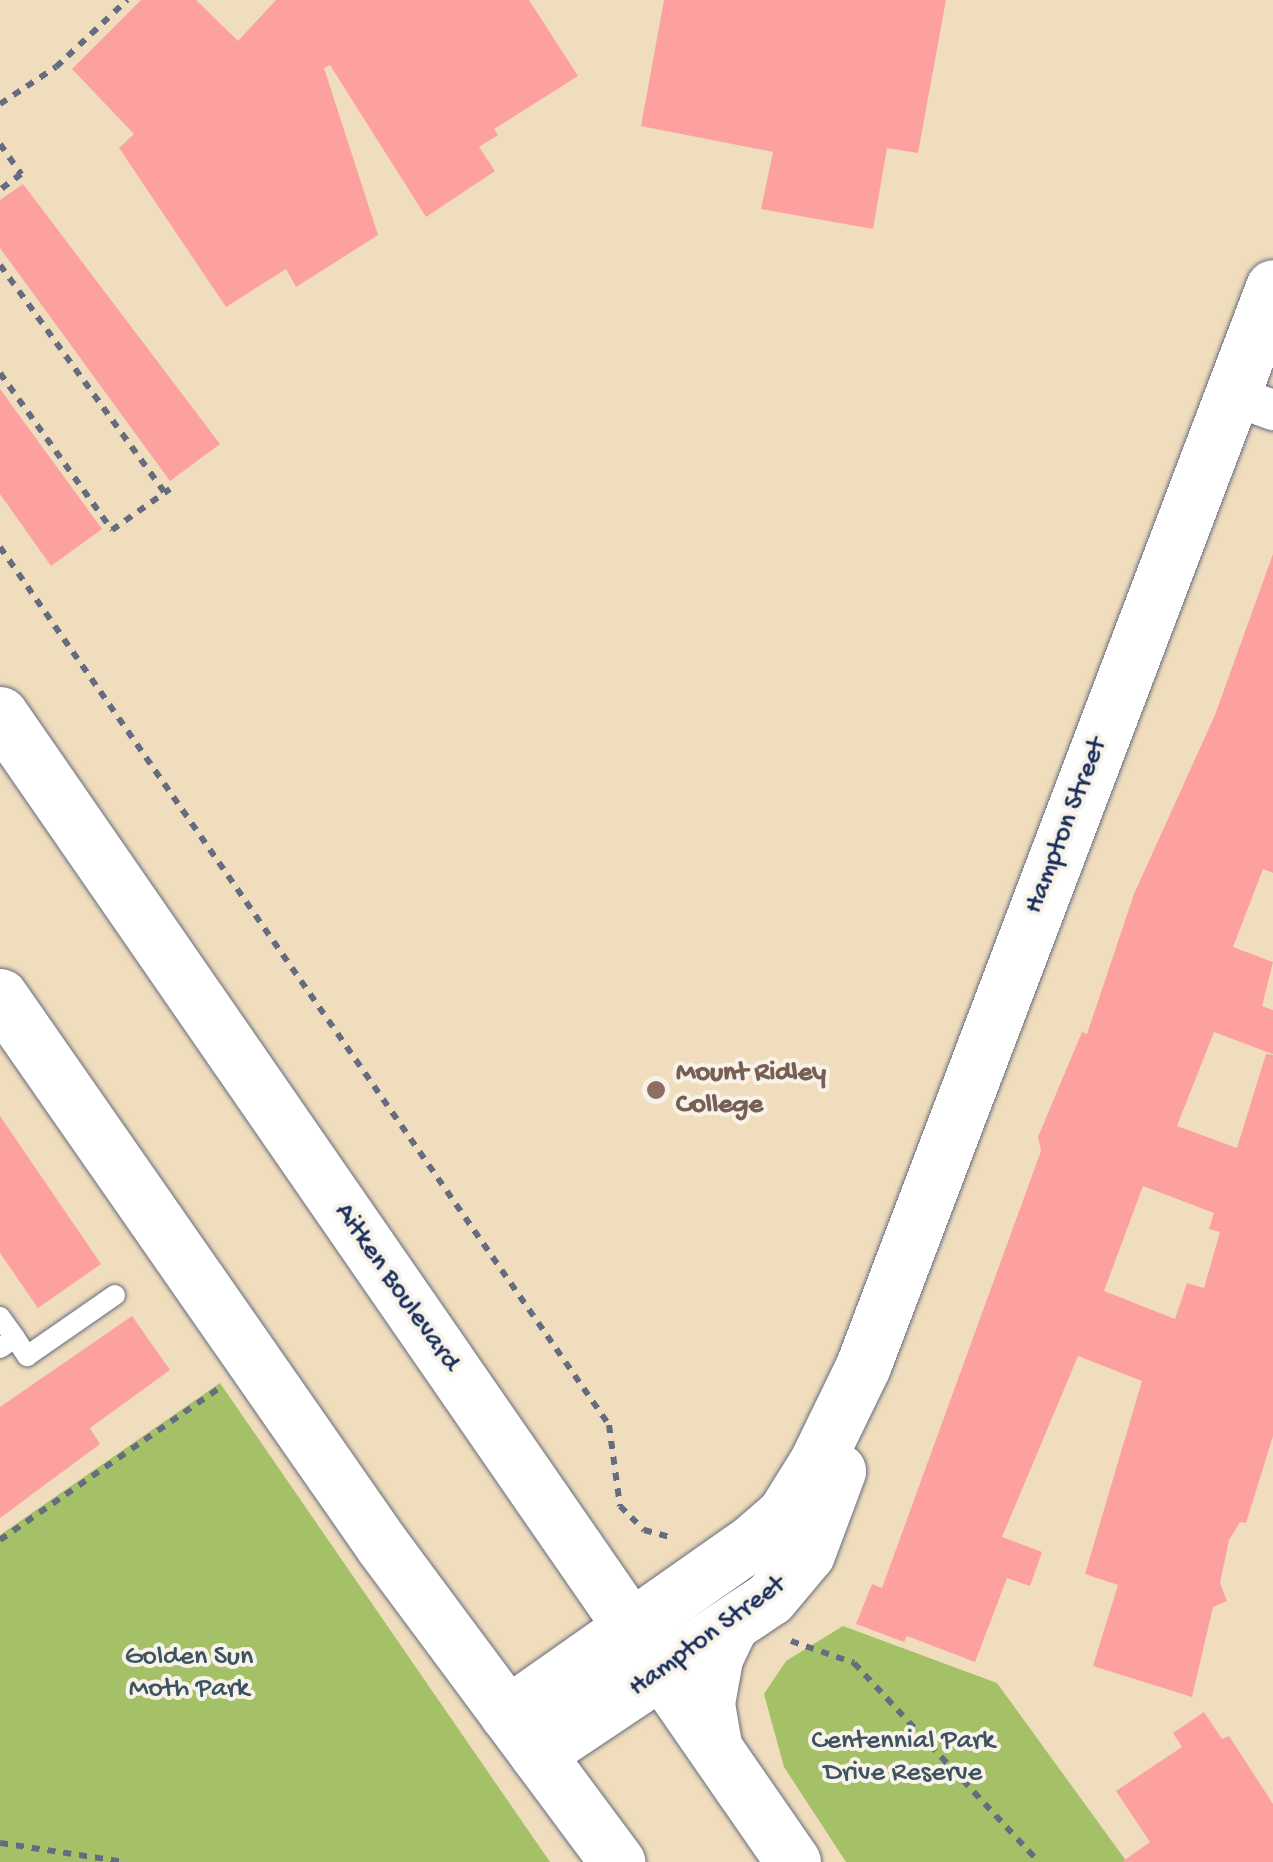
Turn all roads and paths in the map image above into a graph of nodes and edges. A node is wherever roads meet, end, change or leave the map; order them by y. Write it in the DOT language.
graph roads {
  1 [pos="127,0"];
  2 [pos="0,104"];
  3 [pos="0,144"];
  4 [pos="0,190"];
  5 [pos="0,265"];
  6 [pos="1273,287"];
  7 [pos="0,373"];
  8 [pos="1252,402"];
  9 [pos="0,546"];
  10 [pos="0,714"];
  11 [pos="0,996"];
  12 [pos="115,1295"];
  13 [pos="0,1317"];
  14 [pos="7,1343"];
  15 [pos="226,1383"];
  16 [pos="0,1540"];
  17 [pos="748,1609"];
  18 [pos="647,1652"];
  19 [pos="522,1734"];
  20 [pos="729,1770"];
  21 [pos="0,1843"];
  22 [pos="125,1862"];
  23 [pos="617,1862"];
  24 [pos="792,1862"];
  25 [pos="1039,1862"];
  1 -- 2 [label="path"];
  3 -- 4 [label="path"];
  5 -- 7 [label="path"];
  6 -- 8 [label="main road, Hampton Street"];
  8 -- 17 [label="main road, Hampton Street"];
  9 -- 17 [label="path"];
  10 -- 18 [label="main road, Aitken Boulevard"];
  11 -- 19 [label="main road"];
  12 -- 14 [label="lane"];
  13 -- 14 [label="lane"];
  15 -- 16 [label="path"];
  17 -- 18 [label="main road, Hampton Street"];
  17 -- 20 [label="street"];
  17 -- 25 [label="path"];
  18 -- 19 [label="main road, Hampton Street"];
  18 -- 20 [label="main road, Aitken Boulevard"];
  19 -- 23 [label="main road"];
  20 -- 24 [label="main road, Aitken Boulevard"];
  21 -- 22 [label="path"];
}
